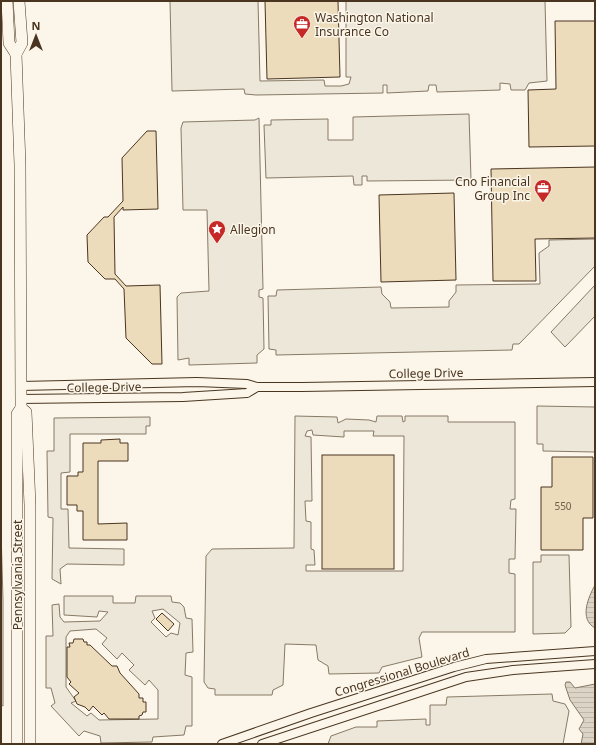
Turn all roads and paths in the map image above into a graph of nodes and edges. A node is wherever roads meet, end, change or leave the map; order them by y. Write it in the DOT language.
graph roads {
  1 [pos="7,1"];
  2 [pos="19,1"];
  3 [pos="16,54"];
  4 [pos="595,382"];
  5 [pos="21,386"];
  6 [pos="257,387"];
  7 [pos="21,404"];
  8 [pos="595,651"];
  9 [pos="595,664"];
  10 [pos="17,744"];
  11 [pos="30,744"];
  12 [pos="222,744"];
  13 [pos="262,744"];
  1 -- 3 [label="main road, Pennsylvania Street"];
  2 -- 3 [label="main road, Pennsylvania Street"];
  3 -- 5 [label="main road, Pennsylvania Street"];
  4 -- 6 [label="street, College Drive"];
  5 -- 6 [label="street, College Drive"];
  5 -- 7 [label="main road, Pennsylvania Street"];
  6 -- 7 [label="street, College Drive"];
  7 -- 10 [label="main road, Pennsylvania Street"];
  7 -- 11 [label="main road, Pennsylvania Street"];
  8 -- 12 [label="street, Congressional Boulevard"];
  9 -- 13 [label="street, Congressional Boulevard"];
}
